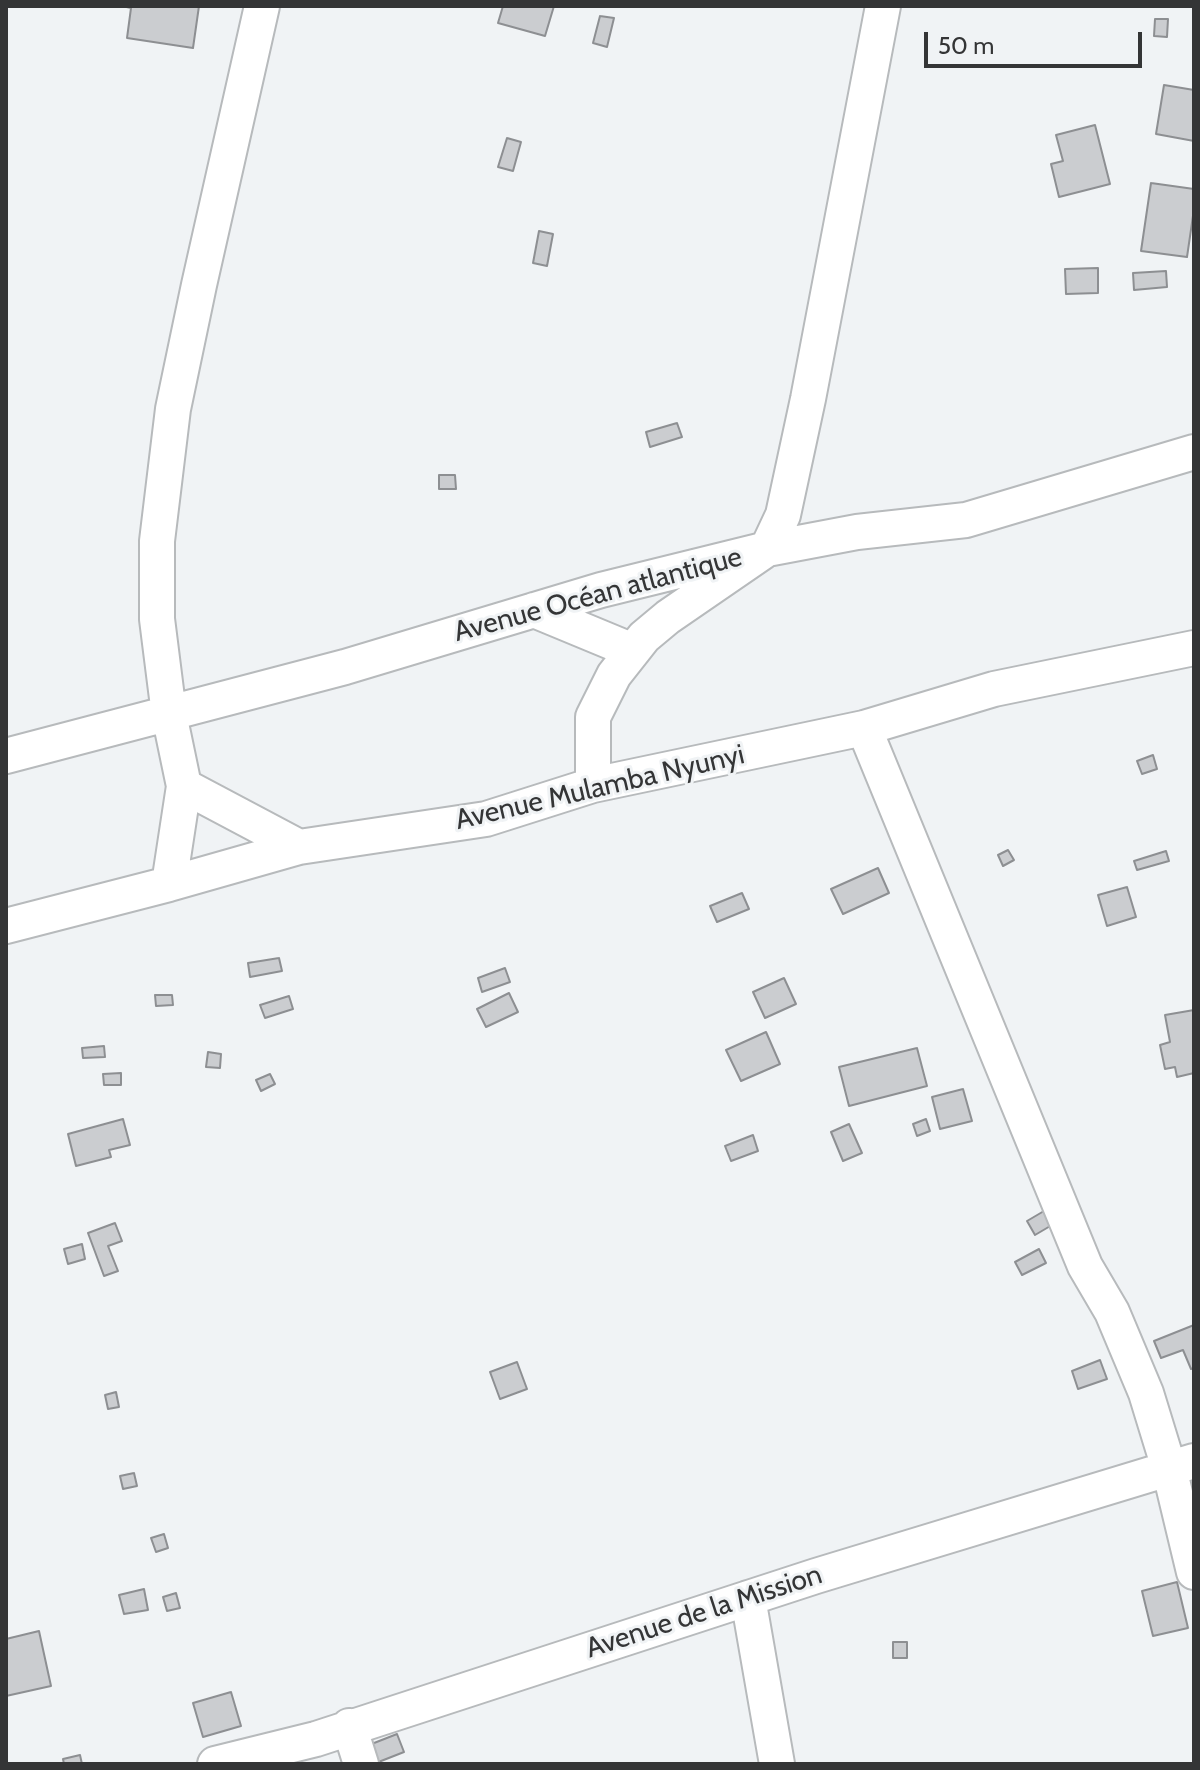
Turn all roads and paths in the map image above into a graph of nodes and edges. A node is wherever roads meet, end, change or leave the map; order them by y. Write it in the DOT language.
graph roads {
  1 [pos="262,6"];
  2 [pos="883,6"];
  3 [pos="1194,452"];
  4 [pos="767,549"];
  5 [pos="534,610"];
  6 [pos="1194,648"];
  7 [pos="633,651"];
  8 [pos="169,714"];
  9 [pos="864,728"];
  10 [pos="6,756"];
  11 [pos="593,785"];
  12 [pos="184,786"];
  13 [pos="299,847"];
  14 [pos="169,884"];
  15 [pos="6,926"];
  16 [pos="1182,1465"];
  17 [pos="1194,1572"];
  18 [pos="748,1598"];
  19 [pos="349,1726"];
  20 [pos="215,1764"];
  21 [pos="361,1764"];
  22 [pos="777,1764"];
  1 -- 8 [label="street"];
  2 -- 4 [label="street"];
  3 -- 4 [label="street, Avenue Océan atlantique"];
  4 -- 5 [label="street, Avenue Océan atlantique"];
  4 -- 7 [label="street"];
  5 -- 7 [label="street"];
  5 -- 8 [label="street, Avenue Océan atlantique"];
  6 -- 9 [label="street, Avenue Mulamba Nyunyi"];
  7 -- 11 [label="street"];
  8 -- 10 [label="street, Avenue Océan atlantique"];
  8 -- 12 [label="street"];
  9 -- 11 [label="street, Avenue Mulamba Nyunyi"];
  9 -- 16 [label="street"];
  11 -- 13 [label="street, Avenue Mulamba Nyunyi"];
  12 -- 13 [label="street"];
  12 -- 14 [label="street"];
  13 -- 14 [label="street, Avenue Mulamba Nyunyi"];
  14 -- 15 [label="street, Avenue Mulamba Nyunyi"];
  16 -- 17 [label="street"];
  16 -- 18 [label="street, Avenue de la Mission"];
  18 -- 19 [label="street, Avenue de la Mission"];
  18 -- 22 [label="street"];
  19 -- 20 [label="street, Avenue de la Mission"];
  19 -- 21 [label="street"];
}
